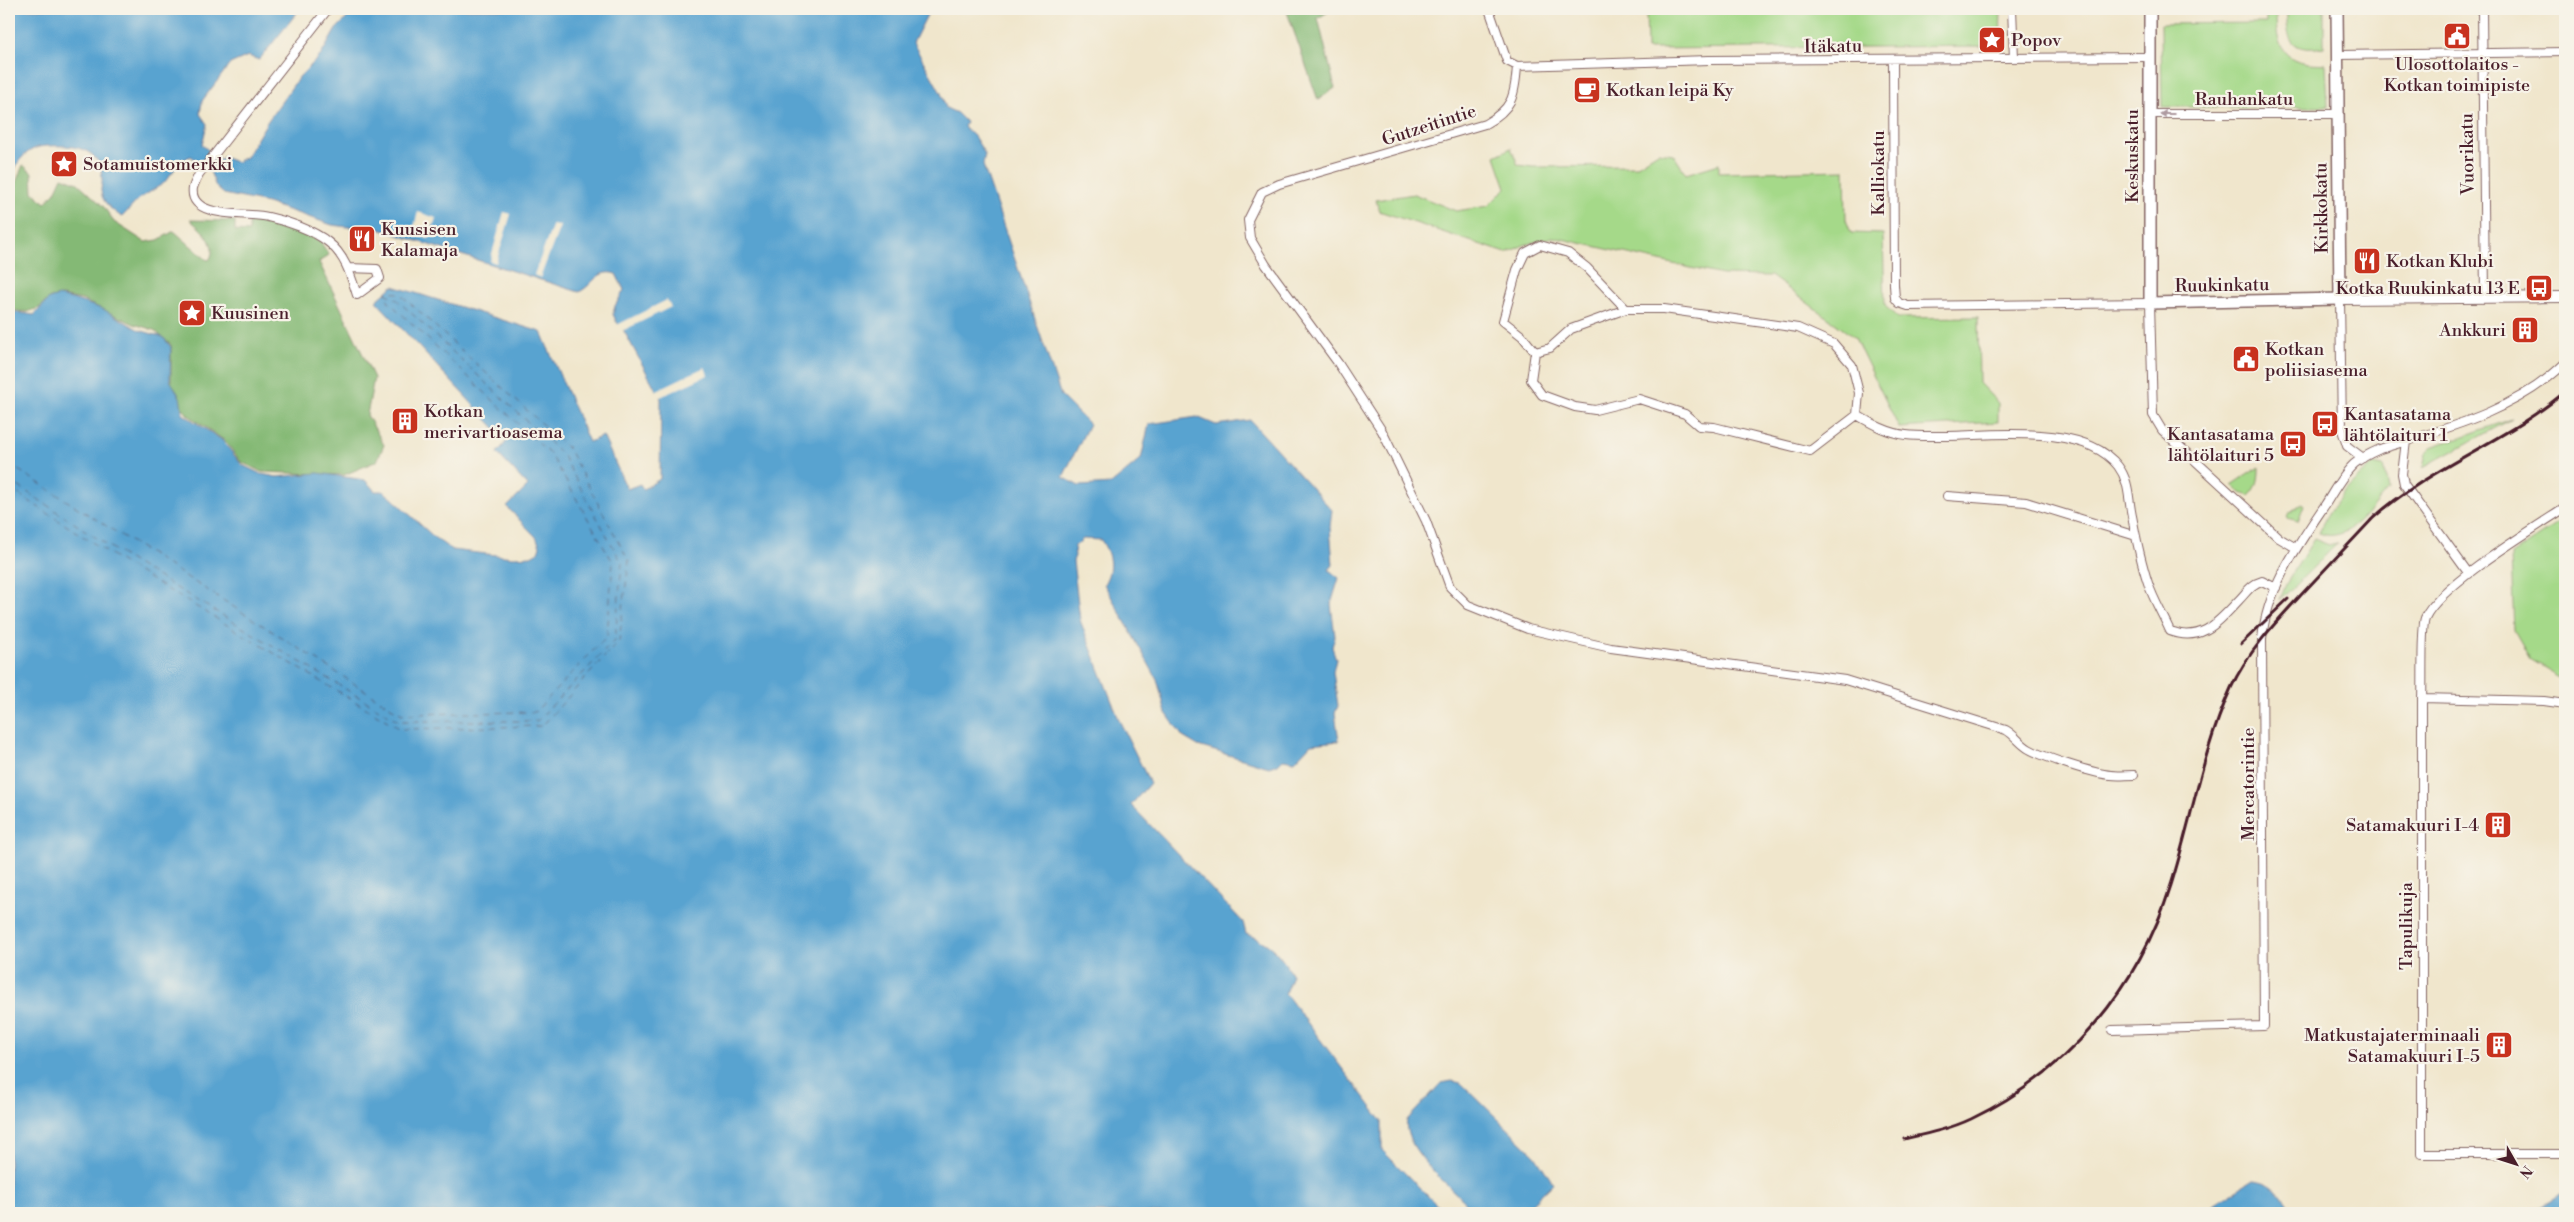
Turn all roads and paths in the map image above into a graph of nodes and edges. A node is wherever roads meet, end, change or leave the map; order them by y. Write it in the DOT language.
graph roads {
  1 [pos="328,9"];
  2 [pos="1489,9"];
  3 [pos="2012,9"];
  4 [pos="2150,9"];
  5 [pos="2337,9"];
  6 [pos="2482,9"];
  7 [pos="2481,52"];
  8 [pos="2565,52"];
  9 [pos="2338,55"];
  10 [pos="2014,58"];
  11 [pos="2150,58"];
  12 [pos="1893,60"];
  13 [pos="1517,66"];
  14 [pos="2150,114"];
  15 [pos="2338,114"];
  16 [pos="348,268"];
  17 [pos="1894,285"];
  18 [pos="2565,297"];
  19 [pos="2485,298"];
  20 [pos="2340,299"];
  21 [pos="2150,303"];
  22 [pos="1626,309"];
  23 [pos="1535,352"];
  24 [pos="2565,363"];
  25 [pos="1857,415"];
  26 [pos="2406,441"];
  27 [pos="2362,458"];
  28 [pos="1947,496"];
  29 [pos="2565,508"];
  30 [pos="2136,536"];
  31 [pos="2296,548"];
  32 [pos="2470,574"];
  33 [pos="2276,588"];
  34 [pos="2422,698"];
  35 [pos="2565,704"];
  36 [pos="2134,774"];
  37 [pos="2112,1030"];
  38 [pos="2565,1154"];
  1 -- 16 [label="street"];
  2 -- 13 [label="street"];
  3 -- 10 [label="street"];
  4 -- 11 [label="main road, Keskuskatu"];
  5 -- 9 [label="main road, Kirkkokatu"];
  6 -- 7 [label="street, Vuorikatu"];
  7 -- 8 [label="street"];
  7 -- 9 [label="street"];
  7 -- 19 [label="street, Vuorikatu"];
  9 -- 15 [label="main road, Kirkkokatu"];
  10 -- 11 [label="street, Itäkatu"];
  10 -- 12 [label="street, Itäkatu"];
  11 -- 14 [label="main road, Keskuskatu"];
  12 -- 13 [label="street, Itäkatu"];
  12 -- 17 [label="street, Kalliokatu"];
  13 -- 36 [label="street, Gutzeitintie"];
  15 -- 14 [label="street, Rauhankatu, one-way"];
  14 -- 21 [label="main road, Keskuskatu"];
  15 -- 20 [label="main road, Kirkkokatu"];
  16 -- 16 [label="street"];
  17 -- 21 [label="street, Ruukinkatu"];
  18 -- 19 [label="street, Ruukinkatu"];
  19 -- 20 [label="street, Ruukinkatu"];
  20 -- 21 [label="main road, Ruukinkatu"];
  20 -- 27 [label="street, Kirkkokatu"];
  21 -- 31 [label="street"];
  22 -- 23 [label="street"];
  22 -- 23 [label="street"];
  22 -- 25 [label="street"];
  23 -- 25 [label="street"];
  24 -- 26 [label="street"];
  25 -- 30 [label="street"];
  26 -- 27 [label="street, Mercatorintie"];
  26 -- 32 [label="street"];
  27 -- 31 [label="street, Mercatorintie"];
  28 -- 30 [label="street"];
  29 -- 32 [label="street, Tapulikuja"];
  30 -- 33 [label="street"];
  31 -- 33 [label="street, Mercatorintie"];
  32 -- 34 [label="street, Tapulikuja"];
  33 -- 37 [label="street, Mercatorintie"];
  34 -- 35 [label="street"];
  34 -- 38 [label="street, Tapulikuja"];
}
